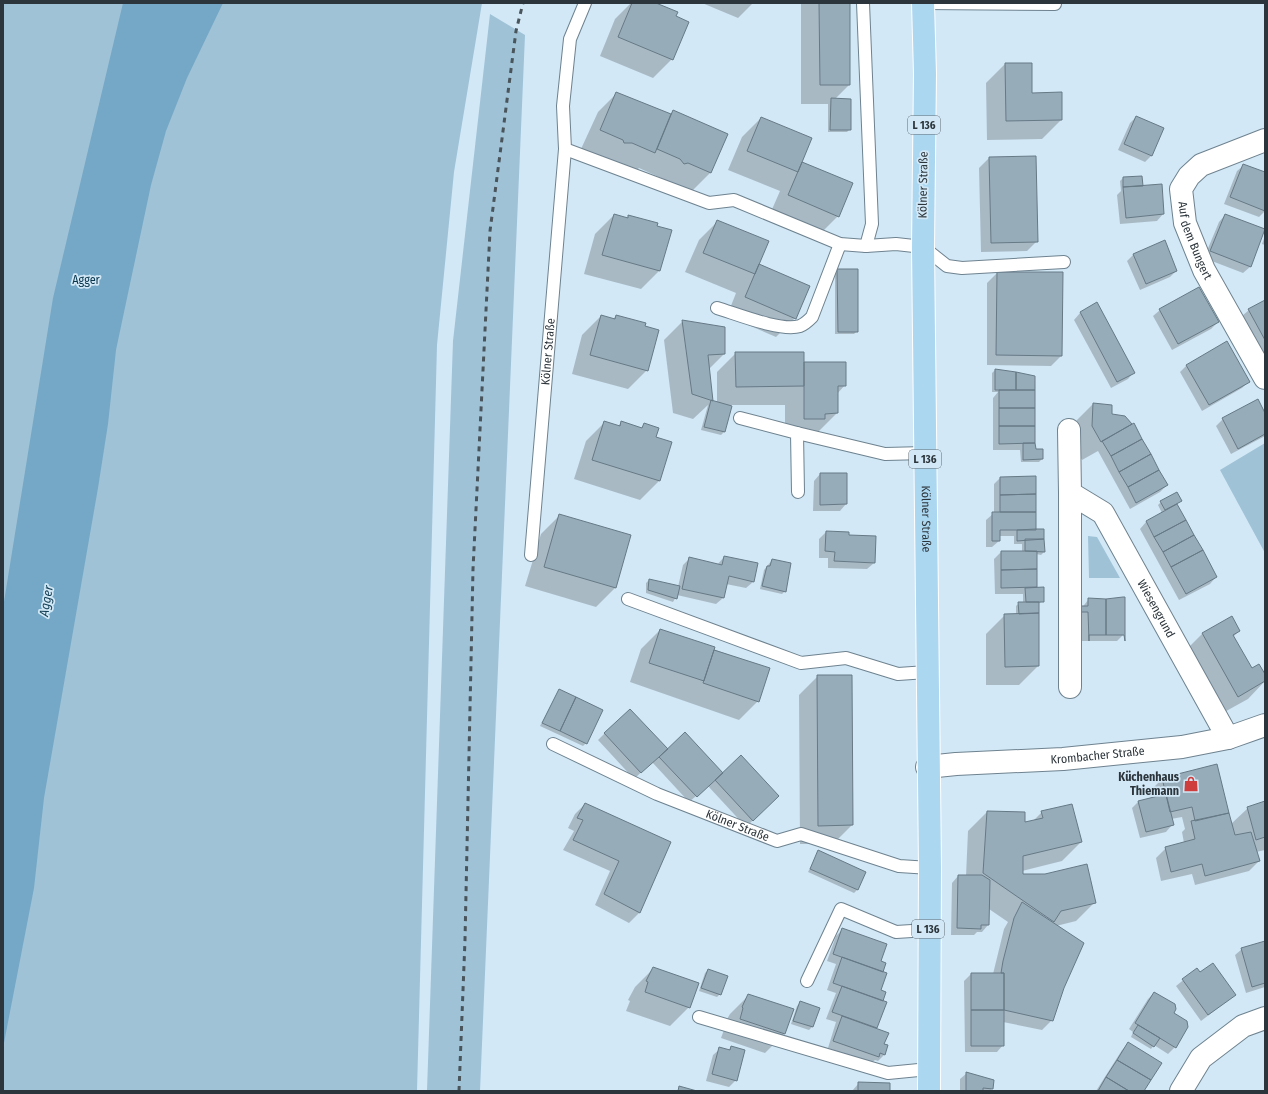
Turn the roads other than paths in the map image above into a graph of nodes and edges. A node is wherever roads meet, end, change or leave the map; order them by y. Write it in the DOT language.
graph roads {
  1 [pos="585,3"];
  2 [pos="863,3"];
  3 [pos="923,3"];
  4 [pos="1055,4"];
  5 [pos="1265,140"];
  6 [pos="565,149"];
  7 [pos="840,244"];
  8 [pos="866,246"];
  9 [pos="923,247"];
  10 [pos="1064,262"];
  11 [pos="717,308"];
  12 [pos="1265,378"];
  13 [pos="740,418"];
  14 [pos="1069,430"];
  15 [pos="797,433"];
  16 [pos="925,453"];
  17 [pos="798,492"];
  18 [pos="1070,493"];
  19 [pos="531,555"];
  20 [pos="628,599"];
  21 [pos="926,672"];
  22 [pos="1070,687"];
  23 [pos="1265,725"];
  24 [pos="1228,738"];
  25 [pos="553,744"];
  26 [pos="927,767"];
  27 [pos="930,868"];
  28 [pos="928,930"];
  29 [pos="807,980"];
  30 [pos="699,1017"];
  31 [pos="1265,1018"];
  32 [pos="929,1069"];
  33 [pos="929,1091"];
  34 [pos="1181,1091"];
  1 -- 6 [label="lane, Kölner Straße"];
  2 -- 8 [label="lane"];
  3 -- 4 [label="lane"];
  3 -- 9 [label="main road, Kölner Straße / L 136"];
  5 -- 12 [label="street, Auf dem Bungert"];
  6 -- 7 [label="lane"];
  6 -- 19 [label="lane, Kölner Straße"];
  7 -- 8 [label="lane"];
  7 -- 11 [label="lane"];
  8 -- 9 [label="lane"];
  9 -- 10 [label="lane"];
  9 -- 16 [label="main road, Kölner Straße / L 136"];
  13 -- 15 [label="lane"];
  14 -- 18 [label="street"];
  15 -- 16 [label="lane"];
  15 -- 17 [label="lane"];
  16 -- 21 [label="main road, Kölner Straße / L 136"];
  18 -- 22 [label="street"];
  18 -- 24 [label="street, Wiesengrund"];
  20 -- 21 [label="lane"];
  21 -- 26 [label="main road, Kölner Straße / L 136"];
  23 -- 24 [label="street, Krombacher Straße"];
  24 -- 26 [label="street, Krombacher Straße"];
  25 -- 27 [label="lane, Kölner Straße"];
  26 -- 27 [label="main road, Kölner Straße / L 136"];
  27 -- 28 [label="main road, Kölner Straße / L 136"];
  28 -- 29 [label="lane"];
  28 -- 32 [label="main road, Kölner Straße / L 136"];
  30 -- 32 [label="lane"];
  31 -- 34 [label="street"];
  32 -- 33 [label="main road, Kölner Straße / L 136"];
}
